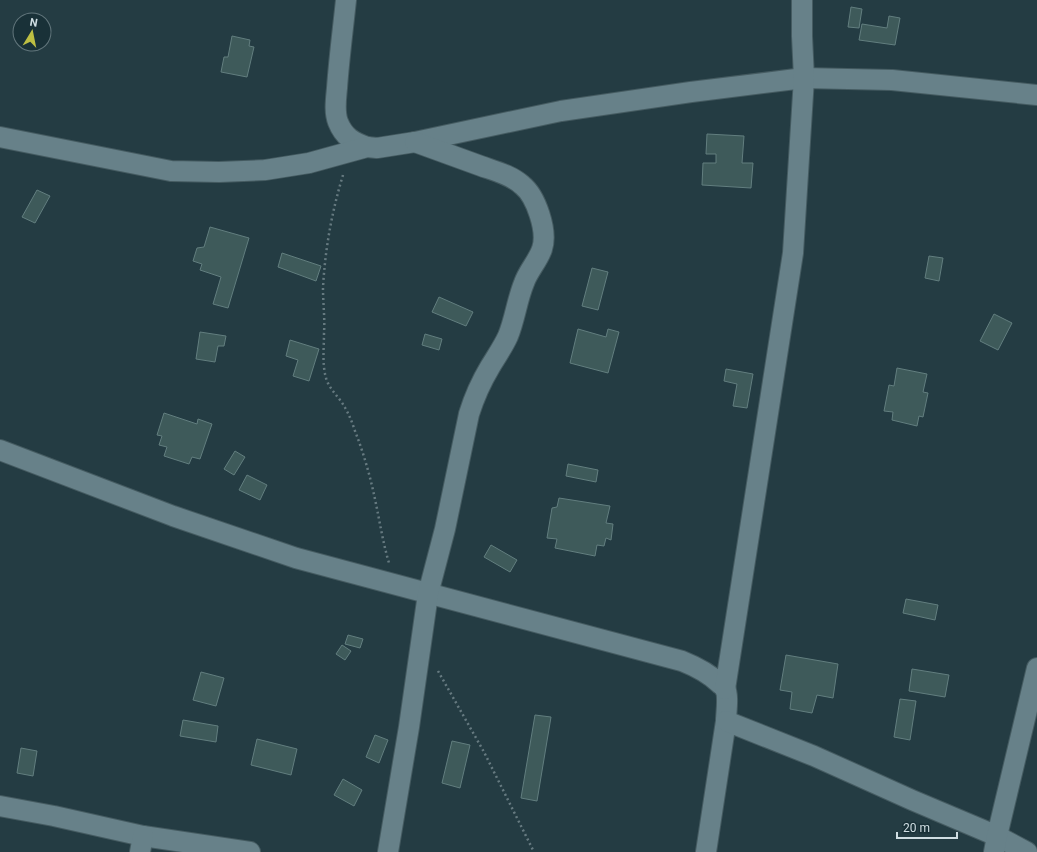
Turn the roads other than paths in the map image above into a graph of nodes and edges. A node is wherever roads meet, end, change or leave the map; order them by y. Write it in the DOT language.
graph roads {
  1 [pos="346,0"];
  2 [pos="802,0"];
  3 [pos="804,78"];
  4 [pos="1037,95"];
  5 [pos="0,137"];
  6 [pos="415,142"];
  7 [pos="359,149"];
  8 [pos="0,450"];
  9 [pos="428,594"];
  10 [pos="1037,668"];
  11 [pos="725,688"];
  12 [pos="726,720"];
  13 [pos="0,806"];
  14 [pos="141,844"];
  15 [pos="996,844"];
  16 [pos="250,852"];
  17 [pos="388,852"];
  18 [pos="706,852"];
  19 [pos="1027,852"];
  1 -- 7 [label="street"];
  2 -- 3 [label="street"];
  3 -- 4 [label="street"];
  3 -- 6 [label="street"];
  3 -- 11 [label="street"];
  5 -- 7 [label="street"];
  6 -- 7 [label="street"];
  6 -- 9 [label="street"];
  8 -- 9 [label="street"];
  9 -- 11 [label="street"];
  9 -- 17 [label="street"];
  10 -- 15 [label="street"];
  11 -- 12 [label="street"];
  12 -- 15 [label="street"];
  12 -- 18 [label="street"];
  13 -- 14 [label="street"];
  14 -- 16 [label="street"];
  15 -- 19 [label="street"];
}
